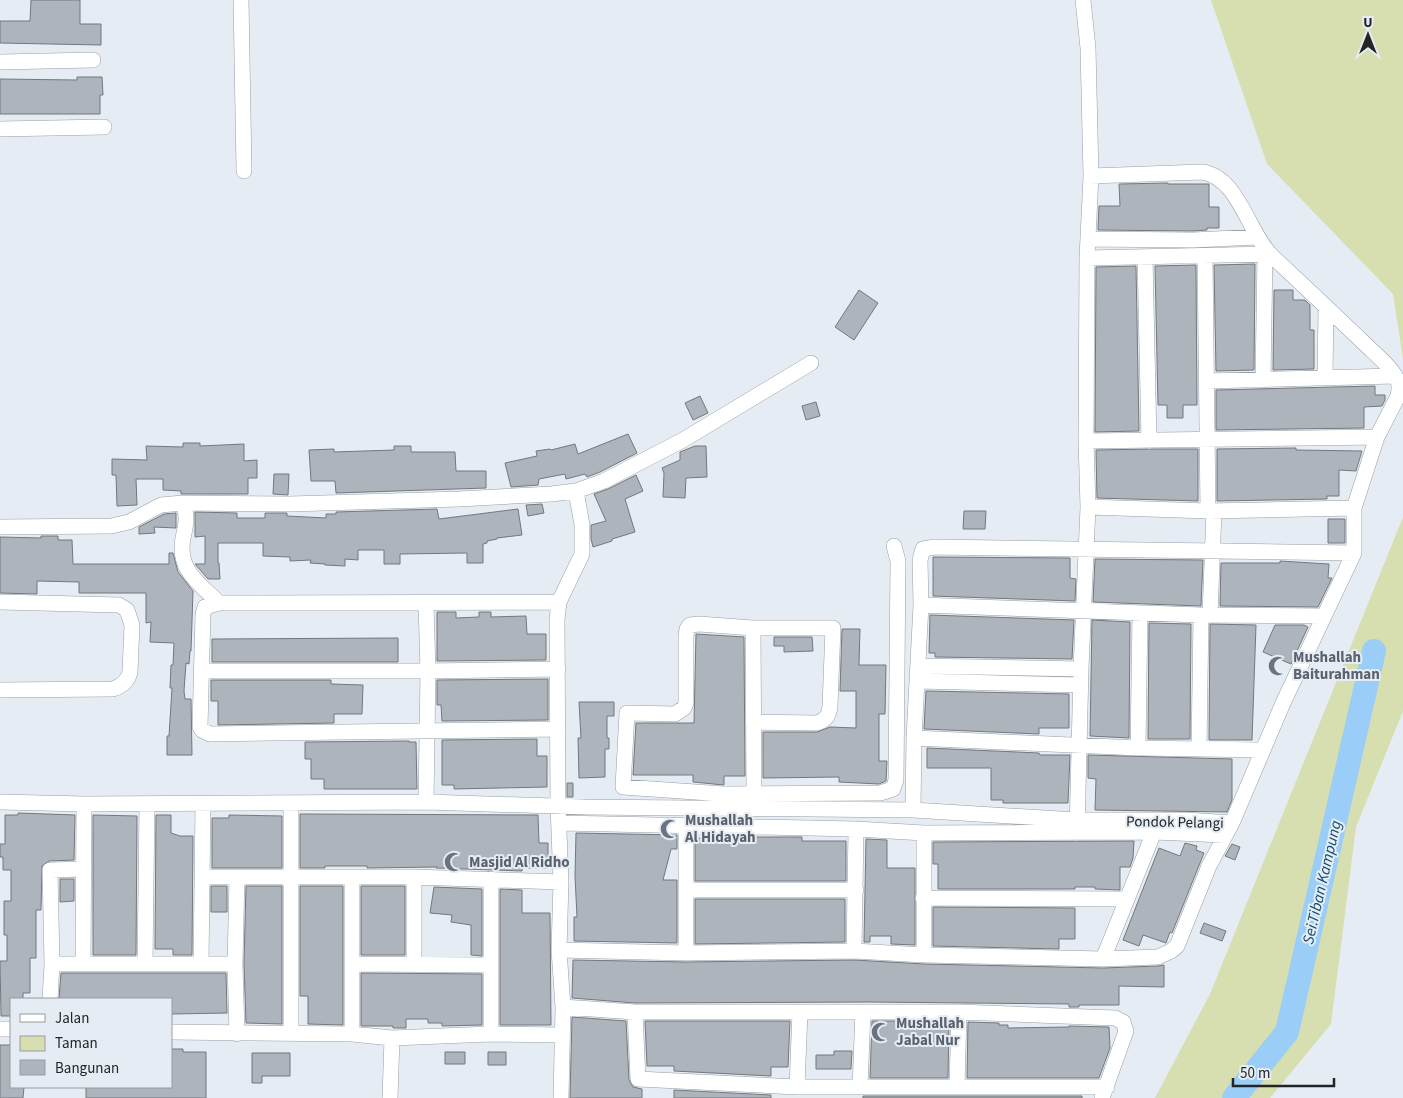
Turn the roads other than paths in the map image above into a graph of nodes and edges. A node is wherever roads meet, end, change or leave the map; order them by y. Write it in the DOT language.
graph roads {
  1 [pos="241,0"];
  2 [pos="1084,0"];
  3 [pos="93,60"];
  4 [pos="0,62"];
  5 [pos="104,127"];
  6 [pos="0,129"];
  7 [pos="244,171"];
  8 [pos="1091,176"];
  9 [pos="1257,238"];
  10 [pos="1088,239"];
  11 [pos="1267,254"];
  12 [pos="1145,257"];
  13 [pos="1205,257"];
  14 [pos="1087,258"];
  15 [pos="1326,306"];
  16 [pos="811,363"];
  17 [pos="1395,376"];
  18 [pos="1325,378"];
  19 [pos="1263,380"];
  20 [pos="1207,381"];
  21 [pos="1377,437"];
  22 [pos="1207,439"];
  23 [pos="1086,441"];
  24 [pos="1150,441"];
  25 [pos="576,491"];
  26 [pos="183,503"];
  27 [pos="1088,507"];
  28 [pos="1354,508"];
  29 [pos="1211,511"];
  30 [pos="0,527"];
  31 [pos="894,546"];
  32 [pos="1085,550"];
  33 [pos="1213,551"];
  34 [pos="1354,553"];
  35 [pos="0,602"];
  36 [pos="560,602"];
  37 [pos="219,603"];
  38 [pos="426,604"];
  39 [pos="921,605"];
  40 [pos="1084,609"];
  41 [pos="1140,613"];
  42 [pos="1206,614"];
  43 [pos="1324,616"];
  44 [pos="753,628"];
  45 [pos="558,669"];
  46 [pos="1081,669"];
  47 [pos="201,671"];
  48 [pos="428,671"];
  49 [pos="918,673"];
  50 [pos="1080,685"];
  51 [pos="0,690"];
  52 [pos="753,722"];
  53 [pos="558,729"];
  54 [pos="427,730"];
  55 [pos="914,738"];
  56 [pos="1079,745"];
  57 [pos="1138,748"];
  58 [pos="1199,749"];
  59 [pos="1262,750"];
  60 [pos="754,794"];
  61 [pos="724,801"];
  62 [pos="0,802"];
  63 [pos="426,802"];
  64 [pos="84,804"];
  65 [pos="147,804"];
  66 [pos="203,804"];
  67 [pos="291,804"];
  68 [pos="558,806"];
  69 [pos="916,810"];
  70 [pos="559,823"];
  71 [pos="686,826"];
  72 [pos="1077,826"];
  73 [pos="856,828"];
  74 [pos="1228,829"];
  75 [pos="1154,832"];
  76 [pos="922,833"];
  77 [pos="84,869"];
  78 [pos="291,876"];
  79 [pos="203,877"];
  80 [pos="237,877"];
  81 [pos="352,877"];
  82 [pos="414,877"];
  83 [pos="492,879"];
  84 [pos="561,882"];
  85 [pos="686,890"];
  86 [pos="856,890"];
  87 [pos="923,898"];
  88 [pos="1127,899"];
  89 [pos="559,950"];
  90 [pos="854,951"];
  91 [pos="686,953"];
  92 [pos="924,955"];
  93 [pos="1103,959"];
  94 [pos="52,964"];
  95 [pos="82,964"];
  96 [pos="145,964"];
  97 [pos="201,964"];
  98 [pos="235,964"];
  99 [pos="352,964"];
  100 [pos="414,964"];
  101 [pos="491,965"];
  102 [pos="50,998"];
  103 [pos="563,1008"];
  104 [pos="635,1012"];
  105 [pos="800,1012"];
  106 [pos="862,1012"];
  107 [pos="959,1012"];
  108 [pos="172,1032"];
  109 [pos="291,1033"];
  110 [pos="237,1034"];
  111 [pos="352,1034"];
  112 [pos="492,1034"];
  113 [pos="562,1035"];
  114 [pos="392,1038"];
  115 [pos="797,1087"];
  116 [pos="860,1087"];
  117 [pos="956,1087"];
  118 [pos="831,1092"];
  119 [pos="1104,1092"];
  120 [pos="390,1098"];
  121 [pos="561,1098"];
  1 -- 7 [label="street"];
  2 -- 8 [label="street"];
  3 -- 4 [label="street"];
  5 -- 6 [label="street"];
  8 -- 9 [label="street"];
  8 -- 10 [label="street"];
  9 -- 10 [label="street"];
  9 -- 11 [label="street"];
  10 -- 14 [label="street"];
  11 -- 13 [label="street"];
  11 -- 15 [label="street"];
  11 -- 19 [label="street"];
  12 -- 13 [label="street"];
  12 -- 14 [label="street"];
  12 -- 24 [label="street"];
  13 -- 20 [label="street"];
  14 -- 23 [label="street"];
  15 -- 17 [label="street"];
  15 -- 18 [label="street"];
  16 -- 25 [label="street"];
  17 -- 18 [label="street"];
  17 -- 21 [label="street"];
  18 -- 19 [label="street"];
  19 -- 20 [label="street"];
  20 -- 22 [label="street"];
  21 -- 22 [label="street"];
  21 -- 28 [label="street"];
  22 -- 24 [label="street"];
  22 -- 29 [label="street"];
  23 -- 24 [label="street"];
  23 -- 27 [label="street"];
  25 -- 26 [label="street"];
  25 -- 36 [label="street"];
  26 -- 30 [label="street"];
  26 -- 37 [label="street"];
  27 -- 29 [label="street"];
  27 -- 32 [label="street"];
  28 -- 29 [label="street"];
  28 -- 34 [label="street"];
  29 -- 33 [label="street"];
  31 -- 60 [label="street"];
  32 -- 33 [label="street"];
  32 -- 39 [label="street"];
  32 -- 40 [label="street"];
  33 -- 34 [label="street"];
  33 -- 42 [label="street"];
  34 -- 43 [label="street, Pondok Pelangi"];
  35 -- 51 [label="street"];
  36 -- 38 [label="street"];
  36 -- 45 [label="street"];
  37 -- 38 [label="street"];
  37 -- 47 [label="street"];
  38 -- 48 [label="street"];
  39 -- 40 [label="street"];
  39 -- 49 [label="street"];
  40 -- 41 [label="street"];
  40 -- 46 [label="street"];
  41 -- 42 [label="street"];
  41 -- 57 [label="street"];
  42 -- 43 [label="street"];
  42 -- 58 [label="street"];
  43 -- 59 [label="street, Pondok Pelangi"];
  44 -- 52 [label="street"];
  44 -- 52 [label="street"];
  44 -- 61 [label="street"];
  45 -- 48 [label="street"];
  45 -- 53 [label="street"];
  46 -- 49 [label="street"];
  46 -- 50 [label="street"];
  47 -- 48 [label="street"];
  47 -- 54 [label="street"];
  48 -- 54 [label="street"];
  49 -- 50 [label="street"];
  49 -- 55 [label="street"];
  50 -- 56 [label="street"];
  52 -- 60 [label="street"];
  53 -- 54 [label="street"];
  53 -- 68 [label="street"];
  54 -- 63 [label="street"];
  55 -- 56 [label="street"];
  55 -- 69 [label="street"];
  56 -- 57 [label="street"];
  56 -- 72 [label="street"];
  57 -- 58 [label="street"];
  58 -- 59 [label="street"];
  59 -- 74 [label="street, Pondok Pelangi"];
  60 -- 61 [label="street"];
  61 -- 68 [label="street"];
  61 -- 69 [label="street, Pondok Pelangi"];
  62 -- 64 [label="street"];
  63 -- 67 [label="street"];
  63 -- 68 [label="street"];
  64 -- 65 [label="street"];
  64 -- 77 [label="street"];
  65 -- 66 [label="street"];
  65 -- 96 [label="street"];
  66 -- 67 [label="street"];
  66 -- 79 [label="street"];
  67 -- 78 [label="street"];
  68 -- 70 [label="street"];
  69 -- 72 [label="street, Pondok Pelangi"];
  69 -- 76 [label="street"];
  70 -- 71 [label="street"];
  70 -- 84 [label="street"];
  71 -- 73 [label="street"];
  71 -- 85 [label="street"];
  72 -- 74 [label="street, Pondok Pelangi"];
  72 -- 75 [label="street"];
  72 -- 76 [label="street"];
  73 -- 76 [label="street"];
  73 -- 86 [label="street"];
  74 -- 75 [label="street"];
  74 -- 93 [label="street"];
  75 -- 88 [label="street"];
  76 -- 87 [label="street"];
  77 -- 94 [label="street"];
  77 -- 95 [label="street"];
  78 -- 80 [label="street"];
  78 -- 81 [label="street"];
  78 -- 109 [label="street"];
  79 -- 80 [label="street"];
  79 -- 97 [label="street"];
  80 -- 98 [label="street"];
  81 -- 82 [label="street"];
  81 -- 99 [label="street"];
  82 -- 83 [label="street"];
  82 -- 100 [label="street"];
  83 -- 84 [label="street"];
  83 -- 101 [label="street"];
  84 -- 89 [label="street"];
  85 -- 86 [label="street"];
  85 -- 91 [label="street"];
  86 -- 90 [label="street"];
  87 -- 88 [label="street"];
  87 -- 92 [label="street"];
  88 -- 93 [label="street"];
  89 -- 91 [label="street"];
  89 -- 103 [label="street"];
  90 -- 91 [label="street"];
  90 -- 92 [label="street"];
  92 -- 93 [label="street"];
  94 -- 95 [label="street"];
  94 -- 102 [label="street"];
  95 -- 96 [label="street"];
  96 -- 97 [label="street"];
  97 -- 98 [label="street"];
  98 -- 110 [label="street"];
  99 -- 100 [label="street"];
  99 -- 111 [label="street"];
  100 -- 101 [label="street"];
  101 -- 112 [label="street"];
  103 -- 104 [label="street"];
  103 -- 113 [label="street"];
  104 -- 105 [label="street"];
  104 -- 115 [label="street"];
  105 -- 106 [label="street"];
  105 -- 115 [label="street"];
  106 -- 107 [label="street"];
  106 -- 116 [label="street"];
  107 -- 117 [label="street"];
  107 -- 119 [label="street"];
  108 -- 110 [label="street"];
  109 -- 110 [label="street"];
  109 -- 111 [label="street"];
  111 -- 114 [label="street"];
  112 -- 113 [label="street"];
  112 -- 114 [label="street"];
  113 -- 121 [label="street"];
  114 -- 120 [label="street"];
  115 -- 118 [label="street"];
  116 -- 117 [label="street"];
  116 -- 118 [label="street"];
  117 -- 119 [label="street"];
}
